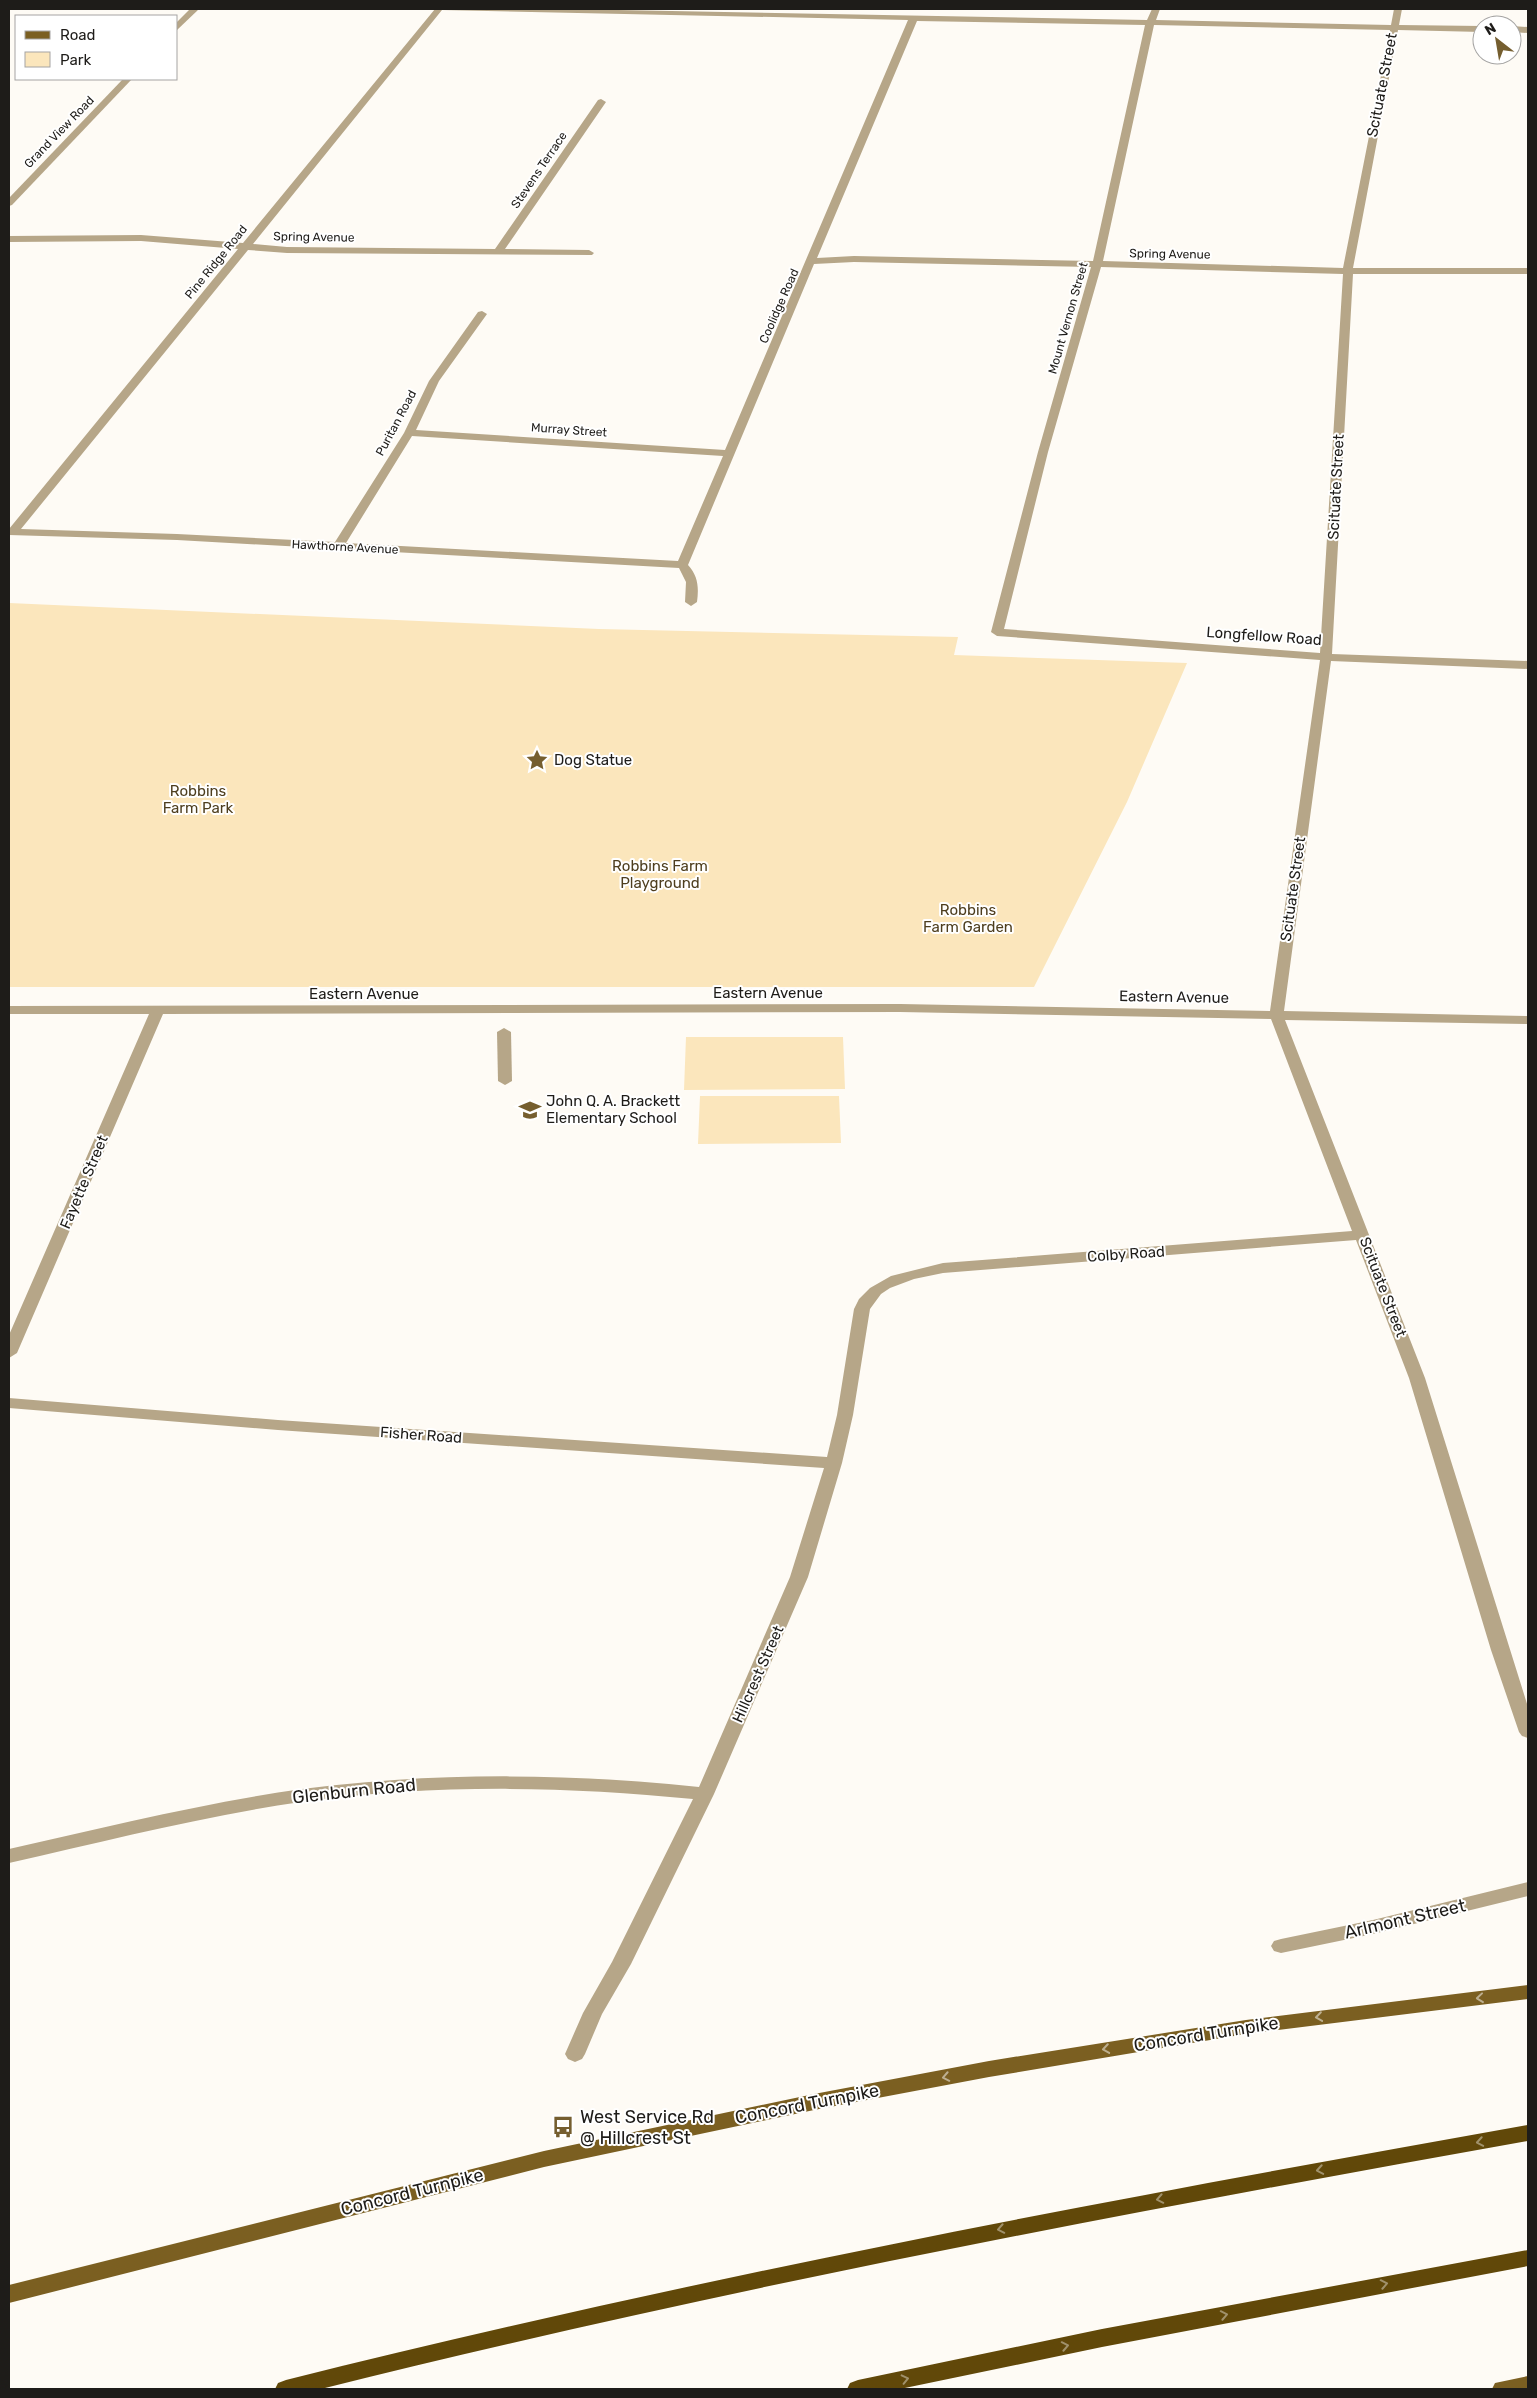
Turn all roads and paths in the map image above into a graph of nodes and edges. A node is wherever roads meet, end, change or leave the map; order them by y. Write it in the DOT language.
graph roads {
  1 [pos="195,9"];
  2 [pos="439,9"];
  3 [pos="446,9"];
  4 [pos="487,9"];
  5 [pos="1156,9"];
  6 [pos="1398,9"];
  7 [pos="704,11"];
  8 [pos="913,19"];
  9 [pos="1150,24"];
  10 [pos="178,26"];
  11 [pos="1393,28"];
  12 [pos="1472,29"];
  13 [pos="127,80"];
  14 [pos="600,102"];
  15 [pos="9,203"];
  16 [pos="9,238"];
  17 [pos="244,247"];
  18 [pos="499,251"];
  19 [pos="589,254"];
  20 [pos="812,262"];
  21 [pos="1097,264"];
  22 [pos="1348,269"];
  23 [pos="1528,271"];
  24 [pos="482,314"];
  25 [pos="409,433"];
  26 [pos="727,453"];
  27 [pos="11,532"];
  28 [pos="338,547"];
  29 [pos="682,564"];
  30 [pos="691,602"];
  31 [pos="998,632"];
  32 [pos="1326,657"];
  33 [pos="1528,664"];
  34 [pos="9,1010"];
  35 [pos="157,1011"];
  36 [pos="1276,1015"];
  37 [pos="1528,1020"];
  38 [pos="504,1032"];
  39 [pos="505,1081"];
  40 [pos="1363,1235"];
  41 [pos="890,1283"];
  42 [pos="9,1353"];
  43 [pos="9,1404"];
  44 [pos="834,1463"];
  45 [pos="1528,1732"];
  46 [pos="705,1794"];
  47 [pos="9,1856"];
  48 [pos="1528,1889"];
  49 [pos="1281,1946"];
  50 [pos="1528,1992"];
  51 [pos="575,2054"];
  52 [pos="1528,2133"];
  53 [pos="1528,2258"];
  54 [pos="9,2294"];
  55 [pos="1528,2385"];
  56 [pos="286,2389"];
  57 [pos="858,2389"];
  58 [pos="1503,2389"];
  1 -- 10 [label="street"];
  2 -- 17 [label="street, Pine Ridge Road"];
  3 -- 4 [label="street"];
  4 -- 7 [label="street"];
  5 -- 9 [label="street, Mount Vernon Street"];
  6 -- 11 [label="street, Scituate Street"];
  7 -- 8 [label="street"];
  8 -- 9 [label="street"];
  8 -- 20 [label="street, Coolidge Road"];
  9 -- 11 [label="street"];
  9 -- 21 [label="street, Mount Vernon Street"];
  11 -- 12 [label="street"];
  11 -- 22 [label="street, Scituate Street"];
  13 -- 15 [label="street, Grand View Road"];
  14 -- 18 [label="street, Stevens Terrace"];
  16 -- 17 [label="street, Spring Avenue"];
  17 -- 18 [label="street, Spring Avenue"];
  17 -- 27 [label="street, Pine Ridge Road"];
  18 -- 19 [label="street, Spring Avenue"];
  20 -- 21 [label="street, Spring Avenue"];
  20 -- 26 [label="street, Coolidge Road"];
  21 -- 22 [label="street, Spring Avenue"];
  21 -- 31 [label="street, Mount Vernon Street"];
  22 -- 23 [label="street, Spring Avenue"];
  22 -- 32 [label="street, Scituate Street"];
  24 -- 25 [label="street, Puritan Road"];
  25 -- 26 [label="street, Murray Street"];
  25 -- 28 [label="street, Puritan Road"];
  26 -- 29 [label="street, Coolidge Road"];
  27 -- 28 [label="street, Hawthorne Avenue"];
  28 -- 29 [label="street, Hawthorne Avenue"];
  29 -- 30 [label="street"];
  31 -- 32 [label="street, Longfellow Road"];
  32 -- 33 [label="street, Longfellow Road"];
  32 -- 36 [label="street, Scituate Street"];
  34 -- 35 [label="street, Eastern Avenue"];
  35 -- 36 [label="street, Eastern Avenue"];
  35 -- 42 [label="street, Fayette Street"];
  36 -- 37 [label="street, Eastern Avenue"];
  36 -- 40 [label="street, Scituate Street"];
  38 -- 39 [label="street"];
  40 -- 41 [label="street, Colby Road"];
  40 -- 45 [label="street, Scituate Street"];
  41 -- 44 [label="street, Hillcrest Street"];
  43 -- 44 [label="street, Fisher Road"];
  44 -- 46 [label="street, Hillcrest Street"];
  46 -- 47 [label="street, Glenburn Road"];
  46 -- 51 [label="street, Hillcrest Street"];
  48 -- 49 [label="street, Arlmont Street"];
  50 -- 54 [label="main road, Concord Turnpike, one-way"];
  52 -- 56 [label="highway, one-way"];
  57 -- 53 [label="highway, one-way"];
  55 -- 58 [label="main road"];
}
